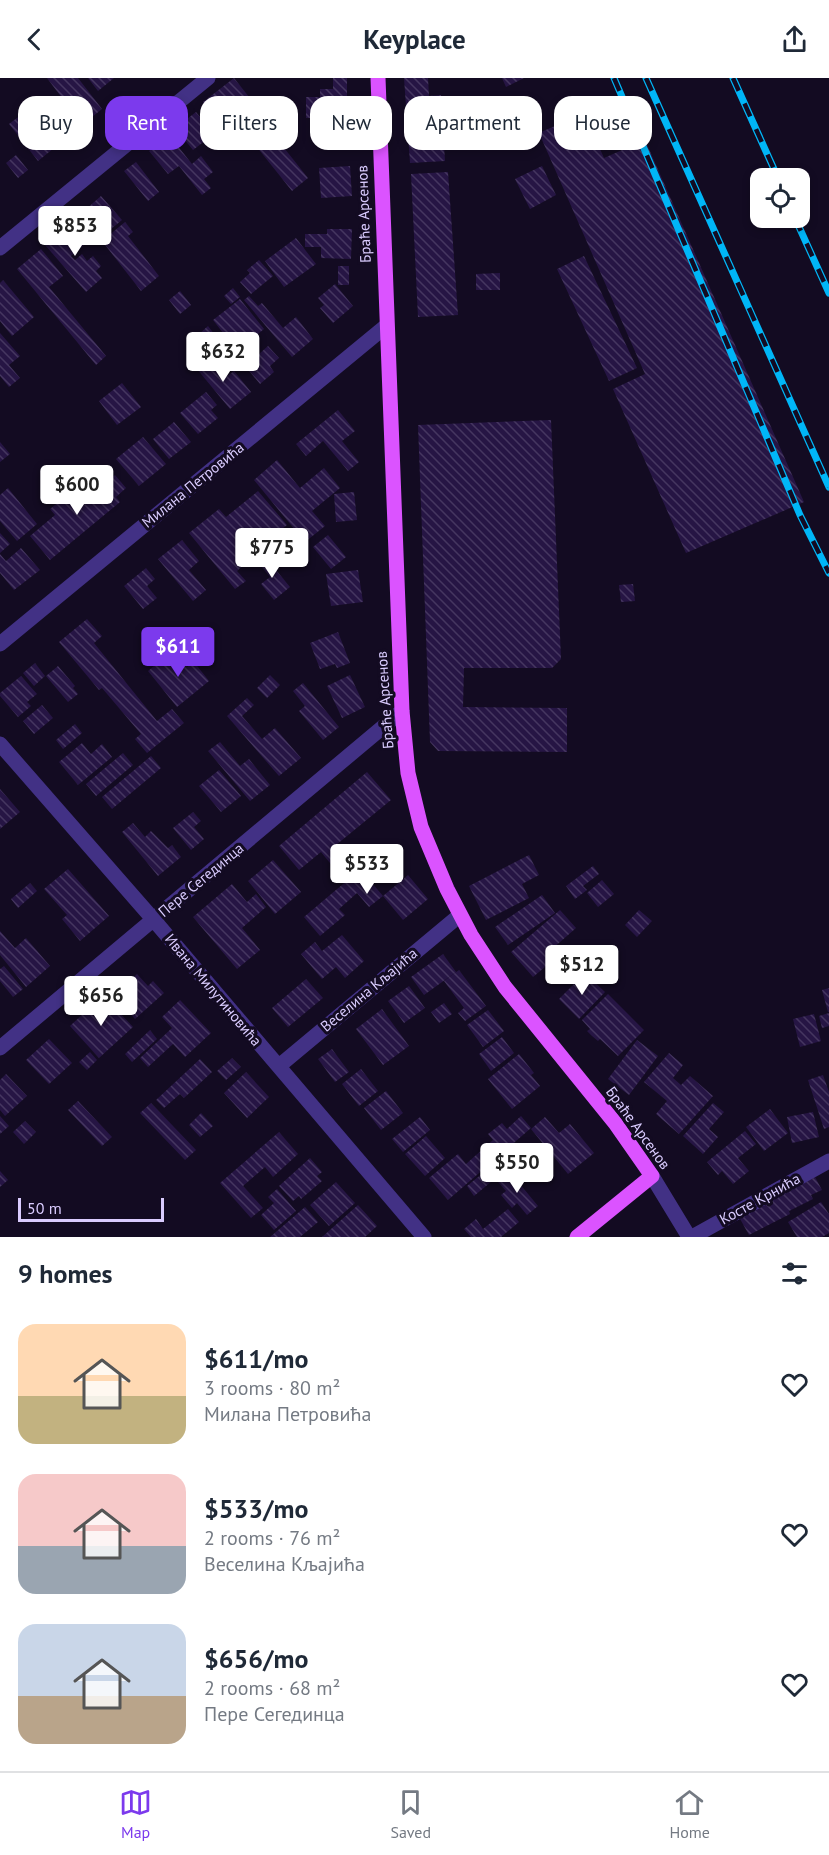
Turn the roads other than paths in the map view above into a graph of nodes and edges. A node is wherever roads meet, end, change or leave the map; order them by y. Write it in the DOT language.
graph roads {
  1 [pos="208,78"];
  2 [pos="378,78"];
  3 [pos="0,248"];
  4 [pos="386,327"];
  5 [pos="0,644"];
  6 [pos="402,711"];
  7 [pos="0,744"];
  8 [pos="460,915"];
  9 [pos="153,919"];
  10 [pos="0,1048"];
  11 [pos="279,1066"];
  12 [pos="829,1161"];
  13 [pos="652,1176"];
  14 [pos="424,1237"];
  15 [pos="577,1237"];
  16 [pos="690,1237"];
  1 -- 3 [label="street"];
  2 -- 4 [label="main road, Браће Арсенов"];
  4 -- 5 [label="street, Милана Петровића"];
  4 -- 6 [label="main road, Браће Арсенов"];
  6 -- 8 [label="main road, Браће Арсенов"];
  6 -- 9 [label="street, Пере Сегединца"];
  7 -- 9 [label="street, Ивана Милутиновића"];
  8 -- 11 [label="street, Веселина Кљајића"];
  8 -- 13 [label="main road, Браће Арсенов"];
  9 -- 10 [label="street, Пере Сегединца"];
  9 -- 11 [label="street, Ивана Милутиновића"];
  11 -- 14 [label="street, Ивана Милутиновића"];
  12 -- 16 [label="street, Косте Крнића"];
  13 -- 15 [label="main road"];
  13 -- 16 [label="street, Браће Арсенов"];
}
